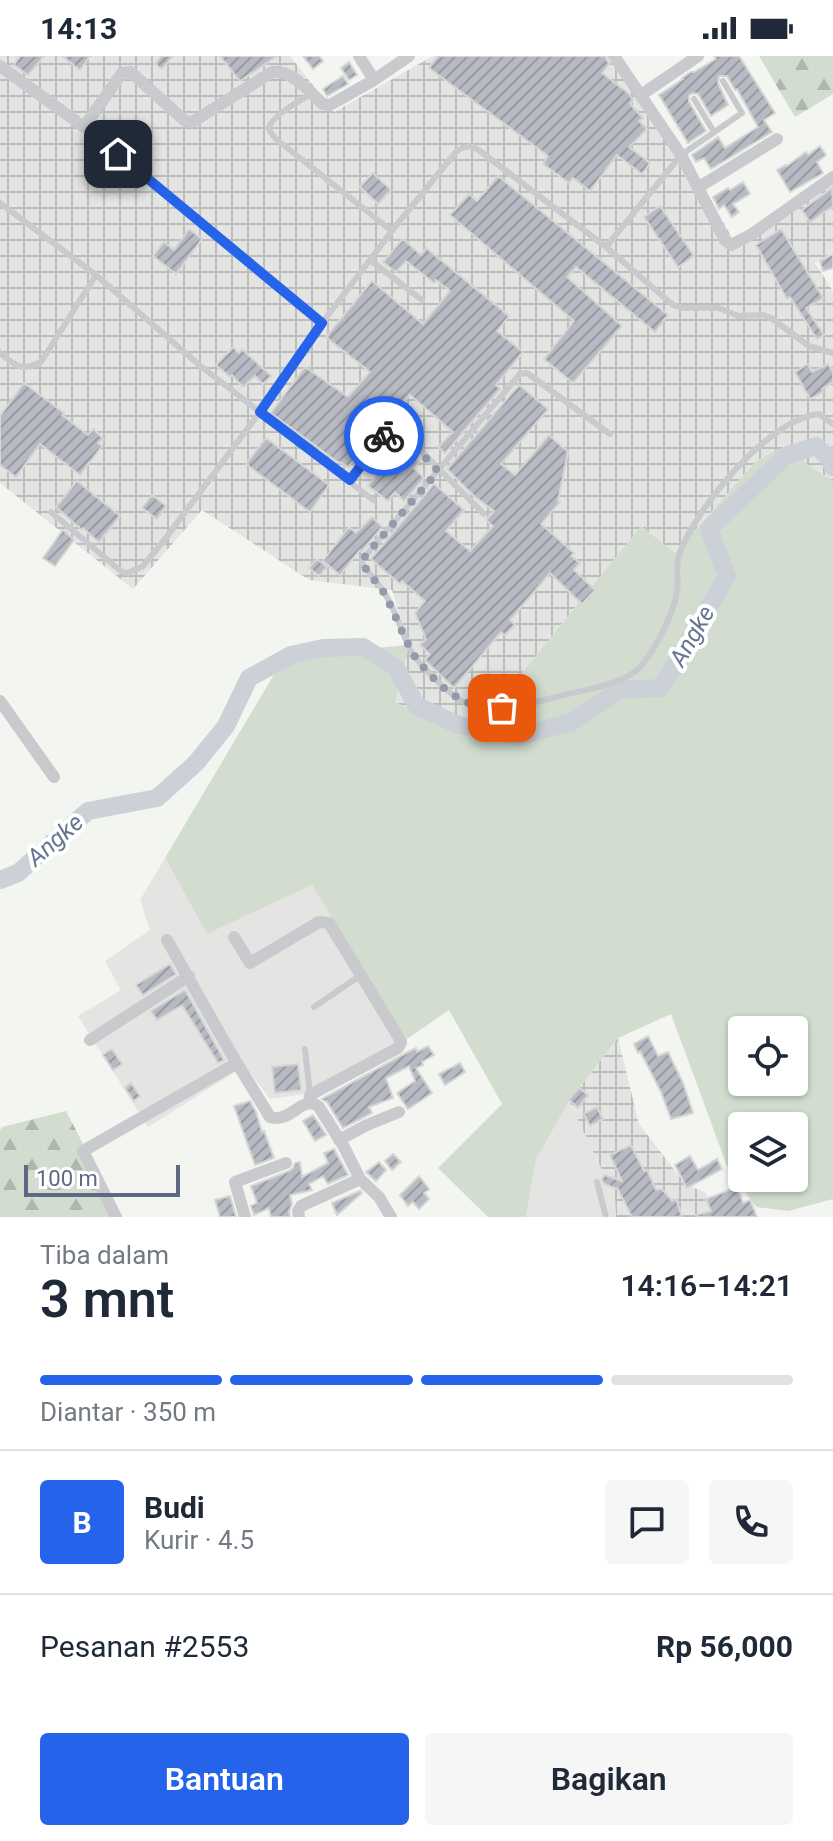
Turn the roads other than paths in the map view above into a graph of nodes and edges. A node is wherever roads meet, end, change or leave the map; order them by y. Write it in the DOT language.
graph roads {
  1 [pos="359,56"];
  2 [pos="409,56"];
  3 [pos="614,56"];
  4 [pos="698,56"];
  5 [pos="0,66"];
  6 [pos="374,80"];
  7 [pos="723,81"];
  8 [pos="311,94"];
  9 [pos="641,95"];
  10 [pos="694,99"];
  11 [pos="84,127"];
  12 [pos="714,132"];
  13 [pos="777,139"];
  14 [pos="681,155"];
  15 [pos="833,177"];
  16 [pos="699,187"];
  17 [pos="0,203"];
  18 [pos="392,231"];
  19 [pos="606,247"];
  20 [pos="370,260"];
  21 [pos="96,275"];
  22 [pos="422,300"];
  23 [pos="322,323"];
  24 [pos="0,353"];
  25 [pos="833,353"];
  26 [pos="260,412"];
  27 [pos="833,424"];
  28 [pos="610,434"];
  29 [pos="438,471"];
  30 [pos="350,480"];
  31 [pos="373,500"];
  32 [pos="51,512"];
  33 [pos="484,514"];
  34 [pos="0,702"];
  35 [pos="54,777"];
  36 [pos="234,937"];
  37 [pos="167,940"];
  38 [pos="361,975"];
  39 [pos="189,976"];
  40 [pos="314,1007"];
  41 [pos="90,1040"];
  42 [pos="305,1049"];
  43 [pos="237,1063"];
  44 [pos="309,1098"];
  45 [pos="399,1112"];
  46 [pos="339,1140"];
  47 [pos="286,1163"];
  48 [pos="360,1179"];
  49 [pos="597,1182"];
  50 [pos="116,1217"];
  51 [pos="245,1217"];
  52 [pos="299,1217"];
  53 [pos="391,1217"];
  54 [pos="606,1217"];
  1 -- 6 [label="street"];
  2 -- 6 [label="street"];
  3 -- 9 [label="street"];
  4 -- 9 [label="street"];
  5 -- 11 [label="street"];
  6 -- 8 [label="street"];
  7 -- 12 [label="lane"];
  8 -- 11 [label="street"];
  8 -- 18 [label="lane"];
  9 -- 14 [label="street"];
  10 -- 12 [label="lane"];
  11 -- 23 [label="lane"];
  12 -- 14 [label="lane"];
  13 -- 16 [label="street"];
  14 -- 16 [label="street"];
  14 -- 19 [label="lane"];
  15 -- 16 [label="street"];
  17 -- 21 [label="lane"];
  18 -- 19 [label="lane"];
  18 -- 20 [label="lane"];
  19 -- 25 [label="lane"];
  20 -- 22 [label="lane"];
  20 -- 23 [label="lane"];
  21 -- 24 [label="lane"];
  21 -- 26 [label="lane"];
  23 -- 26 [label="lane"];
  26 -- 30 [label="lane"];
  26 -- 32 [label="lane"];
  27 -- 29 [label="lane"];
  28 -- 29 [label="lane"];
  29 -- 30 [label="lane"];
  29 -- 33 [label="lane"];
  30 -- 31 [label="lane"];
  34 -- 35 [label="street"];
  36 -- 38 [label="street"];
  37 -- 39 [label="street"];
  38 -- 40 [label="lane"];
  38 -- 44 [label="street"];
  39 -- 41 [label="street"];
  39 -- 43 [label="street"];
  42 -- 44 [label="lane"];
  43 -- 44 [label="street"];
  43 -- 50 [label="street"];
  44 -- 46 [label="street"];
  45 -- 46 [label="street"];
  46 -- 48 [label="street"];
  47 -- 51 [label="street"];
  48 -- 52 [label="street"];
  48 -- 53 [label="street"];
  49 -- 54 [label="lane"];
}
